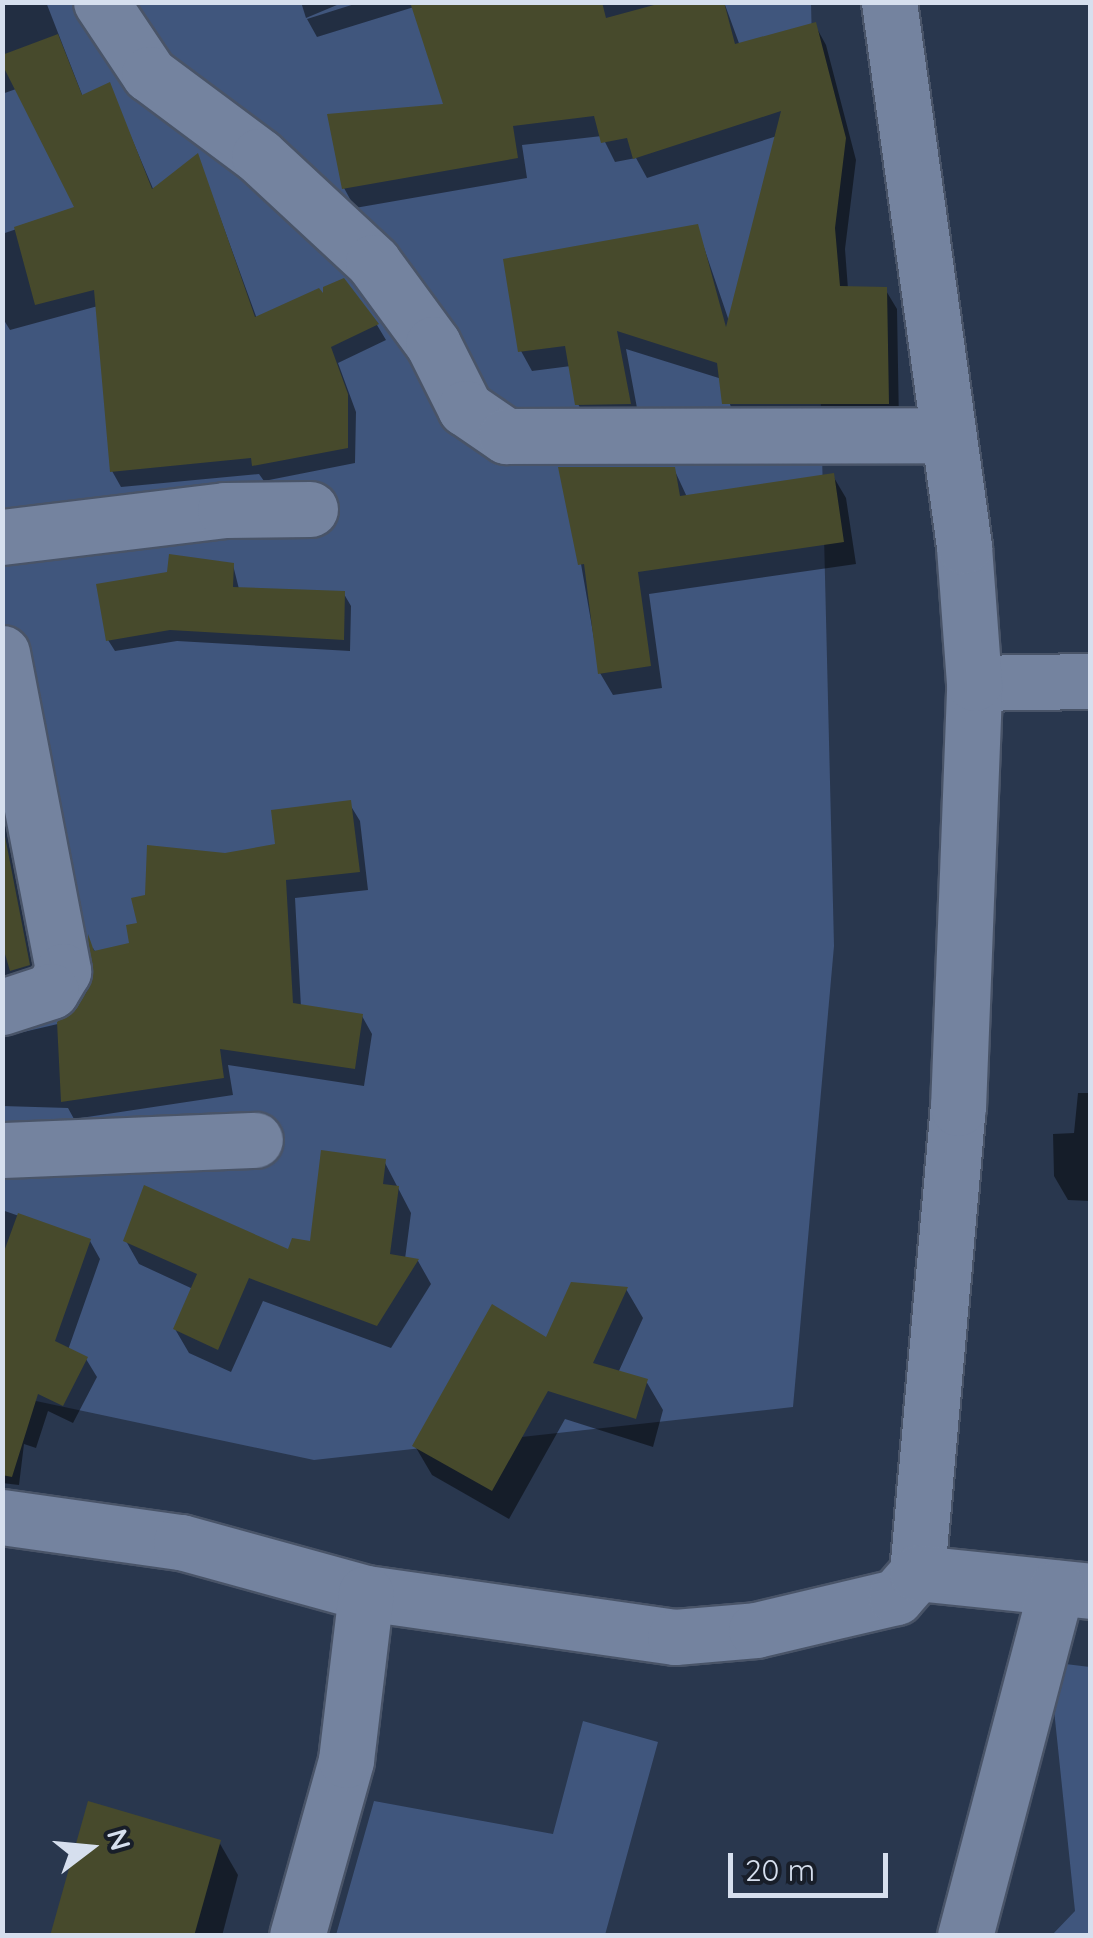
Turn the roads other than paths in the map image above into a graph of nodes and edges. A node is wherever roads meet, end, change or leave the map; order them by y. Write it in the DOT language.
graph roads {
  1 [pos="101,2"];
  2 [pos="889,2"];
  3 [pos="946,435"];
  4 [pos="310,509"];
  5 [pos="2,537"];
  6 [pos="2,653"];
  7 [pos="1090,681"];
  8 [pos="974,683"];
  9 [pos="2,1008"];
  10 [pos="255,1140"];
  11 [pos="2,1150"];
  12 [pos="2,1517"];
  13 [pos="917,1574"];
  14 [pos="1073,1590"];
  15 [pos="366,1593"];
  16 [pos="297,1936"];
  17 [pos="965,1936"];
  1 -- 3 [label="street"];
  2 -- 3 [label="street"];
  3 -- 8 [label="street"];
  4 -- 5 [label="street"];
  6 -- 9 [label="street"];
  7 -- 8 [label="street"];
  8 -- 13 [label="street"];
  10 -- 11 [label="street"];
  12 -- 15 [label="street"];
  13 -- 14 [label="street"];
  13 -- 15 [label="street"];
  14 -- 17 [label="street"];
  15 -- 16 [label="street"];
}
